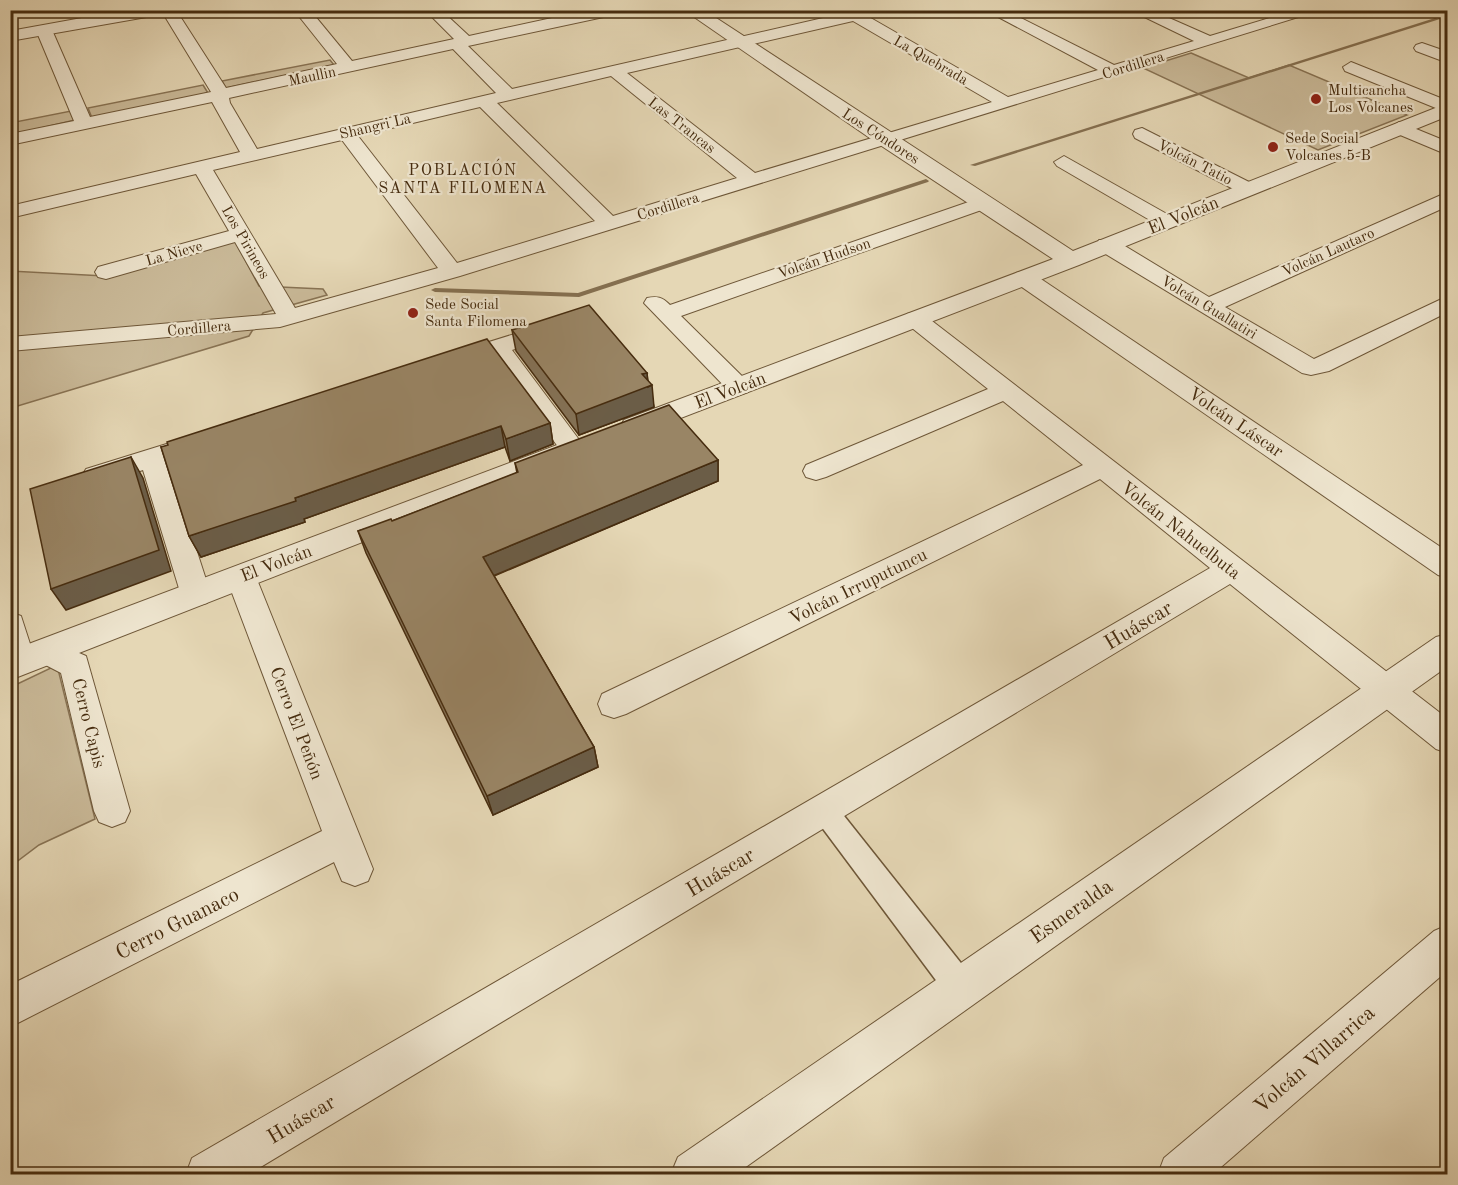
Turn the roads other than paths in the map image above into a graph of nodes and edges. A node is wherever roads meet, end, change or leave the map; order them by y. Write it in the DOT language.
graph roads {
  1 [pos="158,10"];
  2 [pos="168,10"];
  3 [pos="301,10"];
  4 [pos="432,10"];
  5 [pos="613,10"];
  6 [pos="692,10"];
  7 [pos="880,10"];
  8 [pos="992,10"];
  9 [pos="1137,10"];
  10 [pos="1314,10"];
  11 [pos="1432,10"];
  12 [pos="136,12"];
  13 [pos="569,15"];
  14 [pos="855,16"];
  15 [pos="1448,16"];
  16 [pos="44,30"];
  17 [pos="10,36"];
  18 [pos="1209,42"];
  19 [pos="461,43"];
  20 [pos="741,43"];
  21 [pos="1422,48"];
  22 [pos="1448,58"];
  23 [pos="1351,67"];
  24 [pos="349,68"];
  25 [pos="613,70"];
  26 [pos="1113,71"];
  27 [pos="220,95"];
  28 [pos="508,95"];
  29 [pos="484,100"];
  30 [pos="1006,103"];
  31 [pos="1448,108"];
  32 [pos="84,124"];
  33 [pos="1399,128"];
  34 [pos="346,133"];
  35 [pos="1142,134"];
  36 [pos="10,140"];
  37 [pos="884,140"];
  38 [pos="1448,149"];
  39 [pos="251,155"];
  40 [pos="1064,162"];
  41 [pos="202,167"];
  42 [pos="751,180"];
  43 [pos="1248,189"];
  44 [pos="1448,198"];
  45 [pos="983,203"];
  46 [pos="10,212"];
  47 [pos="1167,222"];
  48 [pos="609,223"];
  49 [pos="241,234"];
  50 [pos="1107,245"];
  51 [pos="1071,260"];
  52 [pos="452,271"];
  53 [pos="106,272"];
  54 [pos="1024,278"];
  55 [pos="1448,303"];
  56 [pos="1208,306"];
  57 [pos="289,317"];
  58 [pos="10,318"];
  59 [pos="915,320"];
  60 [pos="571,324"];
  61 [pos="497,346"];
  62 [pos="13,347"];
  63 [pos="430,368"];
  64 [pos="739,387"];
  65 [pos="1005,391"];
  66 [pos="219,436"];
  67 [pos="591,442"];
  68 [pos="153,458"];
  69 [pos="1102,467"];
  70 [pos="816,471"];
  71 [pos="75,482"];
  72 [pos="1448,567"];
  73 [pos="1232,569"];
  74 [pos="241,577"];
  75 [pos="196,595"];
  76 [pos="10,624"];
  77 [pos="1448,647"];
  78 [pos="26,660"];
  79 [pos="1385,691"];
  80 [pos="614,704"];
  81 [pos="1448,739"];
  82 [pos="824,810"];
  83 [pos="112,811"];
  84 [pos="349,854"];
  85 [pos="1448,944"];
  86 [pos="961,988"];
  87 [pos="10,1006"];
  88 [pos="208,1174"];
  89 [pos="695,1174"];
  90 [pos="1180,1174"];
  1 -- 12 [label="street"];
  2 -- 27 [label="street"];
  3 -- 24 [label="street"];
  4 -- 19 [label="street"];
  5 -- 13 [label="street, Maullin"];
  6 -- 20 [label="street, Los Cóndores"];
  7 -- 14 [label="street, Shangri La"];
  8 -- 26 [label="street"];
  9 -- 18 [label="street"];
  10 -- 18 [label="street, Cordillera"];
  11 -- 15 [label="street"];
  12 -- 16 [label="street"];
  13 -- 19 [label="street, Maullin"];
  14 -- 20 [label="street, Shangri La"];
  14 -- 30 [label="street, La Quebrada"];
  16 -- 17 [label="street"];
  16 -- 32 [label="street"];
  18 -- 26 [label="street, Cordillera"];
  19 -- 24 [label="street, Maullin"];
  19 -- 28 [label="street"];
  20 -- 25 [label="street, Shangri La"];
  20 -- 37 [label="street, Los Cóndores"];
  21 -- 22 [label="street"];
  23 -- 31 [label="street"];
  24 -- 27 [label="street, Maullin"];
  25 -- 28 [label="street, Shangri La"];
  25 -- 42 [label="street, Las Trancas"];
  26 -- 30 [label="street, Cordillera"];
  27 -- 32 [label="street, Maullin"];
  27 -- 39 [label="street"];
  28 -- 29 [label="street, Shangri La"];
  29 -- 34 [label="street, Shangri La"];
  29 -- 48 [label="street"];
  30 -- 37 [label="street, Cordillera"];
  31 -- 33 [label="street, El Volcán"];
  32 -- 36 [label="street, Maullin"];
  33 -- 38 [label="street"];
  33 -- 43 [label="street, El Volcán"];
  34 -- 39 [label="street, Shangri La"];
  34 -- 52 [label="street"];
  35 -- 43 [label="street, Volcán Tatio"];
  37 -- 42 [label="street, Cordillera"];
  37 -- 45 [label="street, Los Cóndores"];
  39 -- 41 [label="street, Shangri La"];
  40 -- 47 [label="street"];
  41 -- 46 [label="street, Shangri La"];
  41 -- 49 [label="street, Los Pirineos"];
  42 -- 48 [label="street, Cordillera"];
  43 -- 47 [label="street, El Volcán"];
  44 -- 56 [label="street, Volcán Lautaro"];
  45 -- 51 [label="street, Los Cóndores"];
  45 -- 64 [label="street, Volcán Hudson"];
  47 -- 50 [label="street, El Volcán"];
  48 -- 52 [label="street, Cordillera"];
  49 -- 53 [label="street, La Nieve"];
  49 -- 57 [label="street, Los Pirineos"];
  50 -- 51 [label="street, El Volcán"];
  50 -- 56 [label="street, Volcán Guallatiri"];
  51 -- 54 [label="street, El Volcán"];
  52 -- 57 [label="street, Cordillera"];
  54 -- 59 [label="street, El Volcán"];
  54 -- 72 [label="street, Volcán Láscar"];
  55 -- 56 [label="street, Volcán Guallatiri"];
  57 -- 62 [label="street, Cordillera"];
  58 -- 62 [label="street"];
  59 -- 64 [label="street, El Volcán"];
  59 -- 65 [label="street, Volcán Nahuelbuta"];
  60 -- 61 [label="street"];
  61 -- 63 [label="street"];
  61 -- 67 [label="street"];
  64 -- 67 [label="street, El Volcán"];
  65 -- 69 [label="street, Volcán Nahuelbuta"];
  65 -- 70 [label="street"];
  66 -- 68 [label="street"];
  67 -- 74 [label="street, El Volcán"];
  68 -- 71 [label="street"];
  68 -- 75 [label="street"];
  69 -- 73 [label="street, Volcán Nahuelbuta"];
  69 -- 80 [label="street, Volcán Irruputuncu"];
  73 -- 79 [label="street, Volcán Nahuelbuta"];
  73 -- 82 [label="street, Huáscar"];
  74 -- 75 [label="street, El Volcán"];
  74 -- 84 [label="street, Cerro El Peñón"];
  75 -- 78 [label="street, El Volcán"];
  76 -- 78 [label="street"];
  77 -- 79 [label="street, Esmeralda"];
  78 -- 83 [label="street, Cerro Capis"];
  79 -- 81 [label="street, Volcán Nahuelbuta"];
  79 -- 86 [label="street, Esmeralda"];
  82 -- 86 [label="street"];
  82 -- 88 [label="street, Huáscar"];
  84 -- 87 [label="street, Cerro Guanaco"];
  85 -- 90 [label="street, Volcán Villarrica"];
  86 -- 89 [label="street, Esmeralda"];
}
